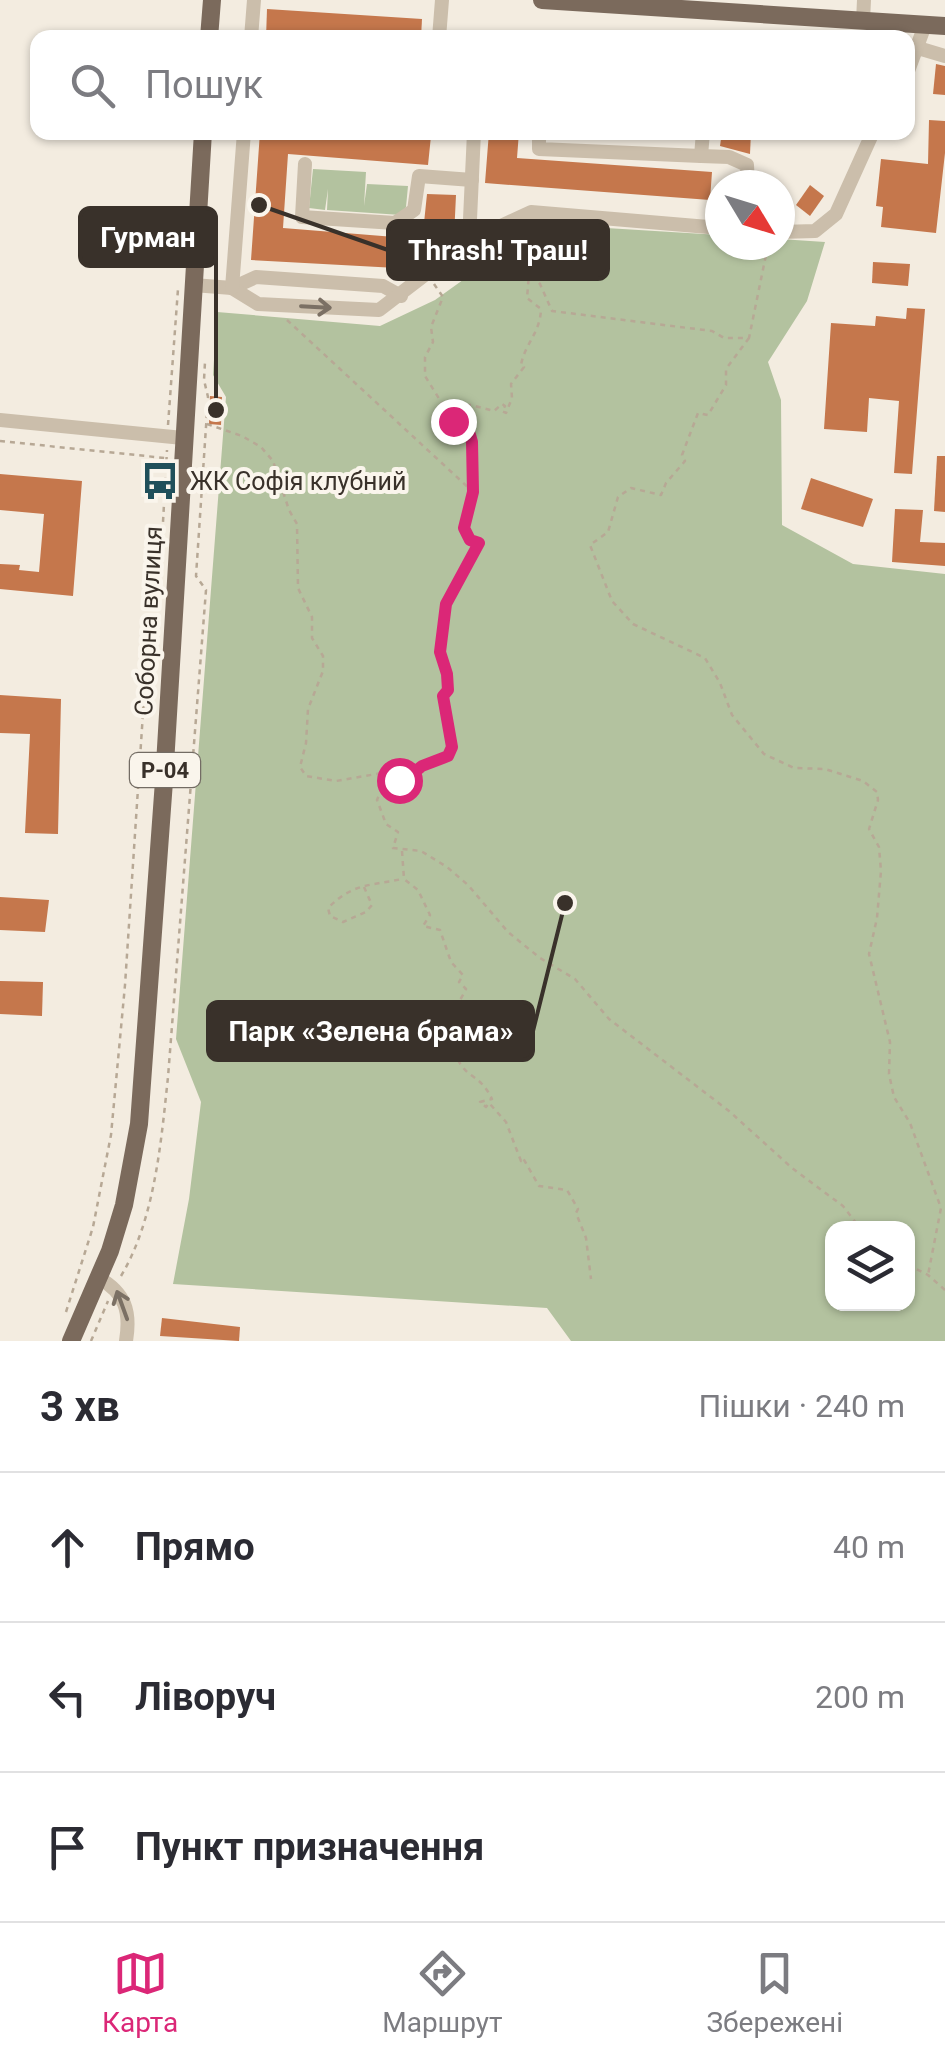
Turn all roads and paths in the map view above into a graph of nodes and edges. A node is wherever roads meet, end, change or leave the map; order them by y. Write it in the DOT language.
graph roads {
  1 [pos="212,0"];
  2 [pos="254,0"];
  3 [pos="442,0"];
  4 [pos="542,0"];
  5 [pos="864,0"];
  6 [pos="720,6"];
  7 [pos="863,22"];
  8 [pos="925,25"];
  9 [pos="945,26"];
  10 [pos="210,30"];
  11 [pos="252,30"];
  12 [pos="440,30"];
  13 [pos="918,48"];
  14 [pos="915,55"];
  15 [pos="945,56"];
  16 [pos="202,140"];
  17 [pos="243,140"];
  18 [pos="474,140"];
  19 [pos="539,140"];
  20 [pos="703,140"];
  21 [pos="869,140"];
  22 [pos="702,156"];
  23 [pos="305,164"];
  24 [pos="747,170"];
  25 [pos="472,180"];
  26 [pos="511,222"];
  27 [pos="705,227"];
  28 [pos="795,232"];
  29 [pos="469,241"];
  30 [pos="765,260"];
  31 [pos="529,272"];
  32 [pos="424,278"];
  33 [pos="193,285"];
  34 [pos="232,288"];
  35 [pos="401,296"];
  36 [pos="272,305"];
  37 [pos="749,338"];
  38 [pos="206,348"];
  39 [pos="446,406"];
  40 [pos="0,420"];
  41 [pos="206,424"];
  42 [pos="0,440"];
  43 [pos="175,443"];
  44 [pos="166,458"];
  45 [pos="473,492"];
  46 [pos="383,773"];
  47 [pos="402,849"];
  48 [pos="404,878"];
  49 [pos="364,887"];
  50 [pos="855,1221"];
  51 [pos="915,1268"];
  52 [pos="928,1275"];
  53 [pos="591,1279"];
  54 [pos="107,1283"];
  55 [pos="945,1290"];
  56 [pos="64,1321"];
  57 [pos="71,1341"];
  58 [pos="92,1341"];
  59 [pos="126,1341"];
  1 -- 10 [label="main road"];
  2 -- 11 [label="street"];
  3 -- 12 [label="street"];
  4 -- 6 [label="main road"];
  5 -- 7 [label="street"];
  6 -- 7 [label="main road"];
  7 -- 8 [label="main road"];
  8 -- 9 [label="main road"];
  8 -- 13 [label="street"];
  13 -- 14 [label="street"];
  13 -- 15 [label="street"];
  16 -- 33 [label="main road, Соборна вулиця / Р-04"];
  17 -- 34 [label="street"];
  18 -- 25 [label="street"];
  19 -- 22 [label="street"];
  20 -- 22 [label="street"];
  21 -- 28 [label="street"];
  22 -- 24 [label="street"];
  23 -- 25 [label="street"];
  25 -- 29 [label="street"];
  26 -- 27 [label="street"];
  26 -- 29 [label="street"];
  26 -- 31 [label="path"];
  29 -- 32 [label="street"];
  30 -- 37 [label="path"];
  31 -- 37 [label="path"];
  31 -- 39 [label="path"];
  32 -- 35 [label="street"];
  32 -- 39 [label="path"];
  33 -- 34 [label="street"];
  33 -- 43 [label="main road, Соборна вулиця / Р-04"];
  34 -- 35 [label="street"];
  34 -- 36 [label="street"];
  36 -- 35 [label="street, one-way"];
  36 -- 45 [label="path"];
  37 -- 52 [label="path"];
  38 -- 41 [label="path"];
  39 -- 45 [label="path"];
  40 -- 43 [label="street"];
  41 -- 46 [label="path"];
  41 -- 54 [label="path"];
  42 -- 44 [label="path"];
  43 -- 44 [label="path"];
  43 -- 54 [label="main road, Соборна вулиця / Р-04"];
  44 -- 56 [label="path"];
  45 -- 46 [label="path"];
  46 -- 47 [label="path"];
  47 -- 48 [label="path"];
  47 -- 50 [label="path"];
  48 -- 49 [label="path"];
  48 -- 53 [label="path"];
  49 -- 49 [label="path"];
  51 -- 52 [label="path"];
  52 -- 55 [label="path"];
  54 -- 57 [label="main road, Соборна вулиця / Р-04"];
  54 -- 58 [label="path"];
  59 -- 54 [label="street, one-way"];
}
